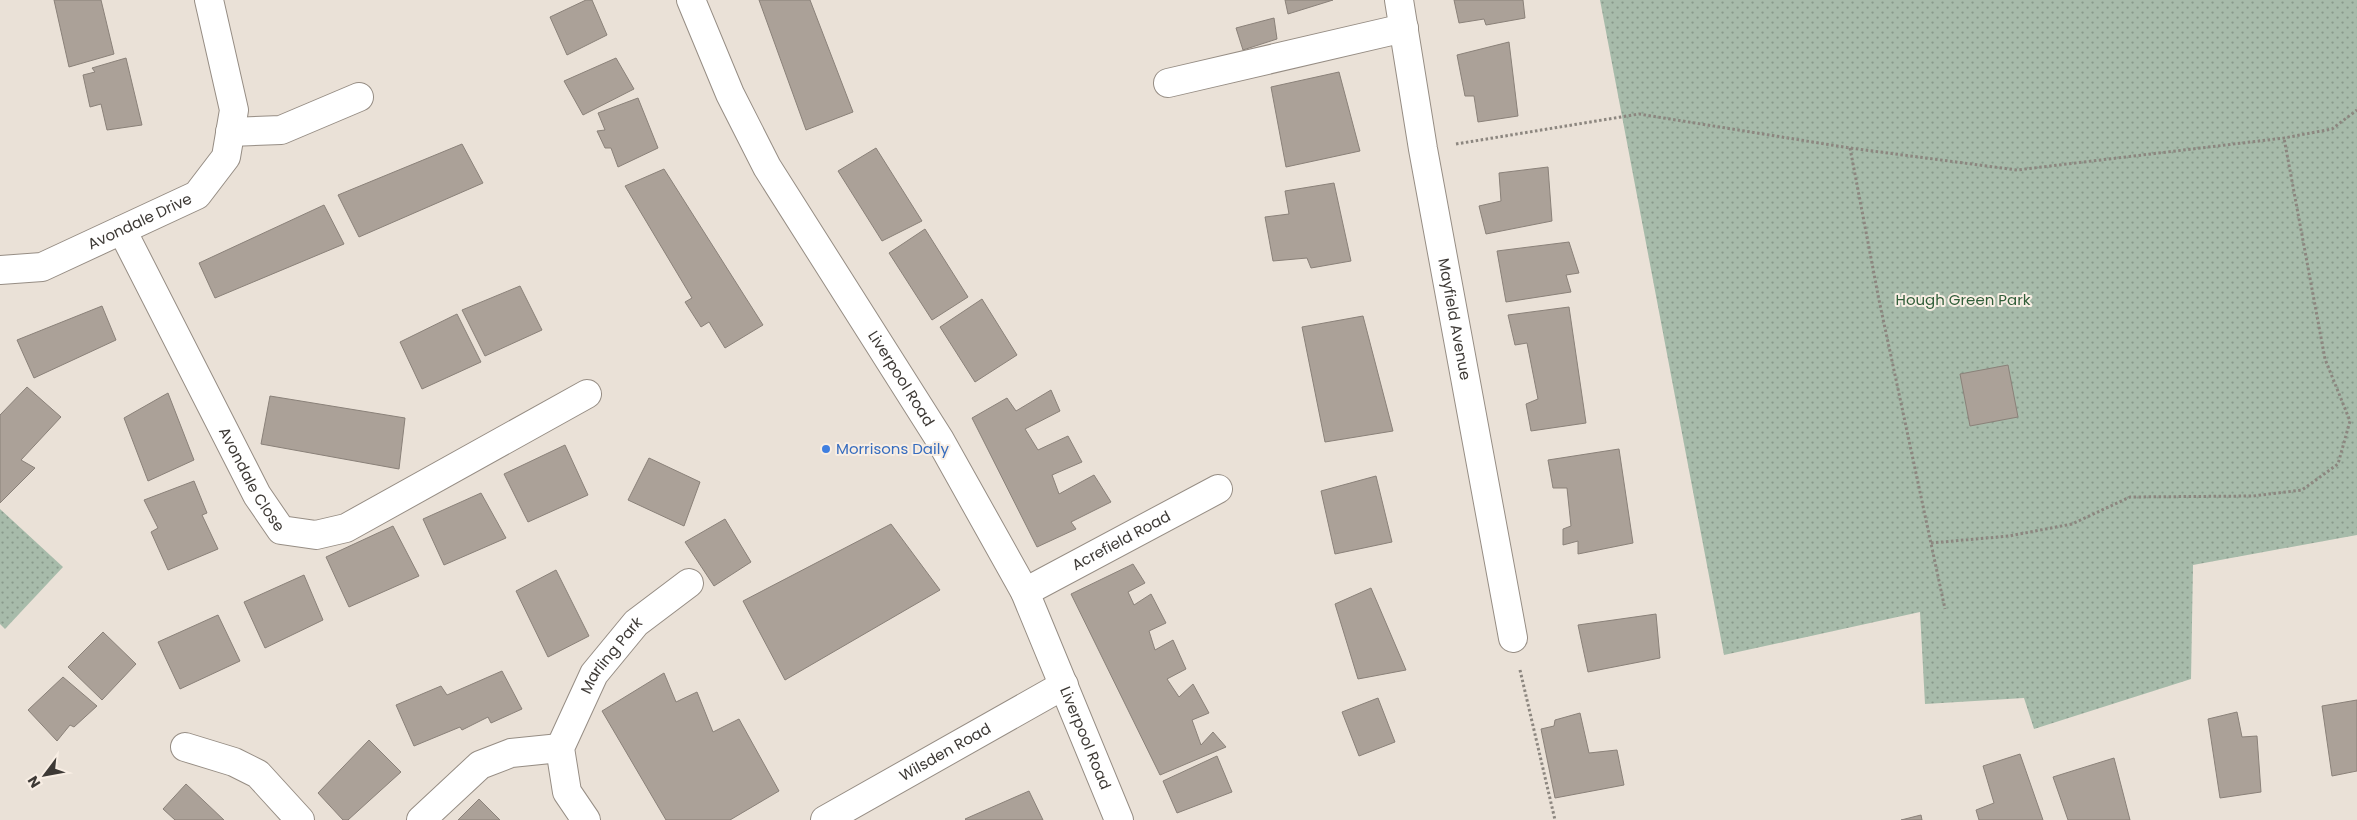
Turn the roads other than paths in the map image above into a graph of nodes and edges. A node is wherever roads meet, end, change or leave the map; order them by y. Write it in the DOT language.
graph roads {
  1 [pos="210,0"];
  2 [pos="691,0"];
  3 [pos="1399,0"];
  4 [pos="1404,28"];
  5 [pos="1168,82"];
  6 [pos="359,97"];
  7 [pos="230,132"];
  8 [pos="122,230"];
  9 [pos="0,270"];
  10 [pos="587,394"];
  11 [pos="1218,489"];
  12 [pos="689,583"];
  13 [pos="1026,592"];
  14 [pos="1513,638"];
  15 [pos="1064,685"];
  16 [pos="185,747"];
  17 [pos="560,748"];
  18 [pos="300,820"];
  19 [pos="421,820"];
  20 [pos="586,820"];
  21 [pos="825,820"];
  22 [pos="1119,820"];
  1 -- 7 [label="street, Avondale Drive"];
  2 -- 13 [label="street, Liverpool Road"];
  3 -- 4 [label="street, Mayfield Avenue"];
  4 -- 5 [label="street"];
  4 -- 14 [label="street, Mayfield Avenue"];
  6 -- 7 [label="street"];
  7 -- 8 [label="street, Avondale Drive"];
  8 -- 9 [label="street, Avondale Drive"];
  8 -- 10 [label="street, Avondale Close"];
  11 -- 13 [label="street, Acrefield Road"];
  12 -- 17 [label="street, Marling Park"];
  13 -- 15 [label="street, Liverpool Road"];
  15 -- 21 [label="street, Wilsden Road"];
  15 -- 22 [label="street, Liverpool Road"];
  16 -- 18 [label="street"];
  17 -- 19 [label="street"];
  17 -- 20 [label="street"];
}
